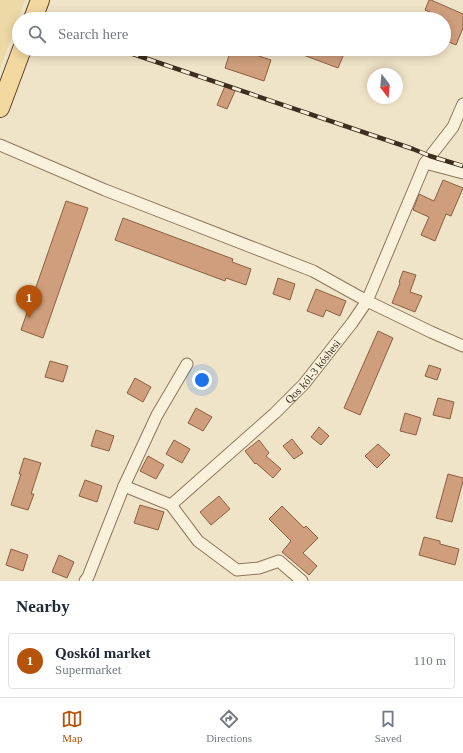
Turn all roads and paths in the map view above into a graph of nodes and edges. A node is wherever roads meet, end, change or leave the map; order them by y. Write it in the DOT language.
graph roads {
  1 [pos="40,0"];
  2 [pos="36,12"];
  3 [pos="19,56"];
  4 [pos="463,104"];
  5 [pos="0,108"];
  6 [pos="0,145"];
  7 [pos="425,163"];
  8 [pos="463,173"];
  9 [pos="367,301"];
  10 [pos="463,346"];
  11 [pos="187,364"];
  12 [pos="124,486"];
  13 [pos="171,505"];
  14 [pos="85,581"];
  15 [pos="302,581"];
  1 -- 2 [label="main road"];
  3 -- 5 [label="main road"];
  4 -- 7 [label="street"];
  6 -- 9 [label="street"];
  7 -- 8 [label="street"];
  7 -- 9 [label="street, Qos kól-3 kóshesi"];
  9 -- 10 [label="street"];
  9 -- 13 [label="street, Qos kól-3 kóshesi"];
  11 -- 12 [label="street"];
  12 -- 13 [label="street"];
  12 -- 14 [label="street"];
  13 -- 15 [label="street"];
}
